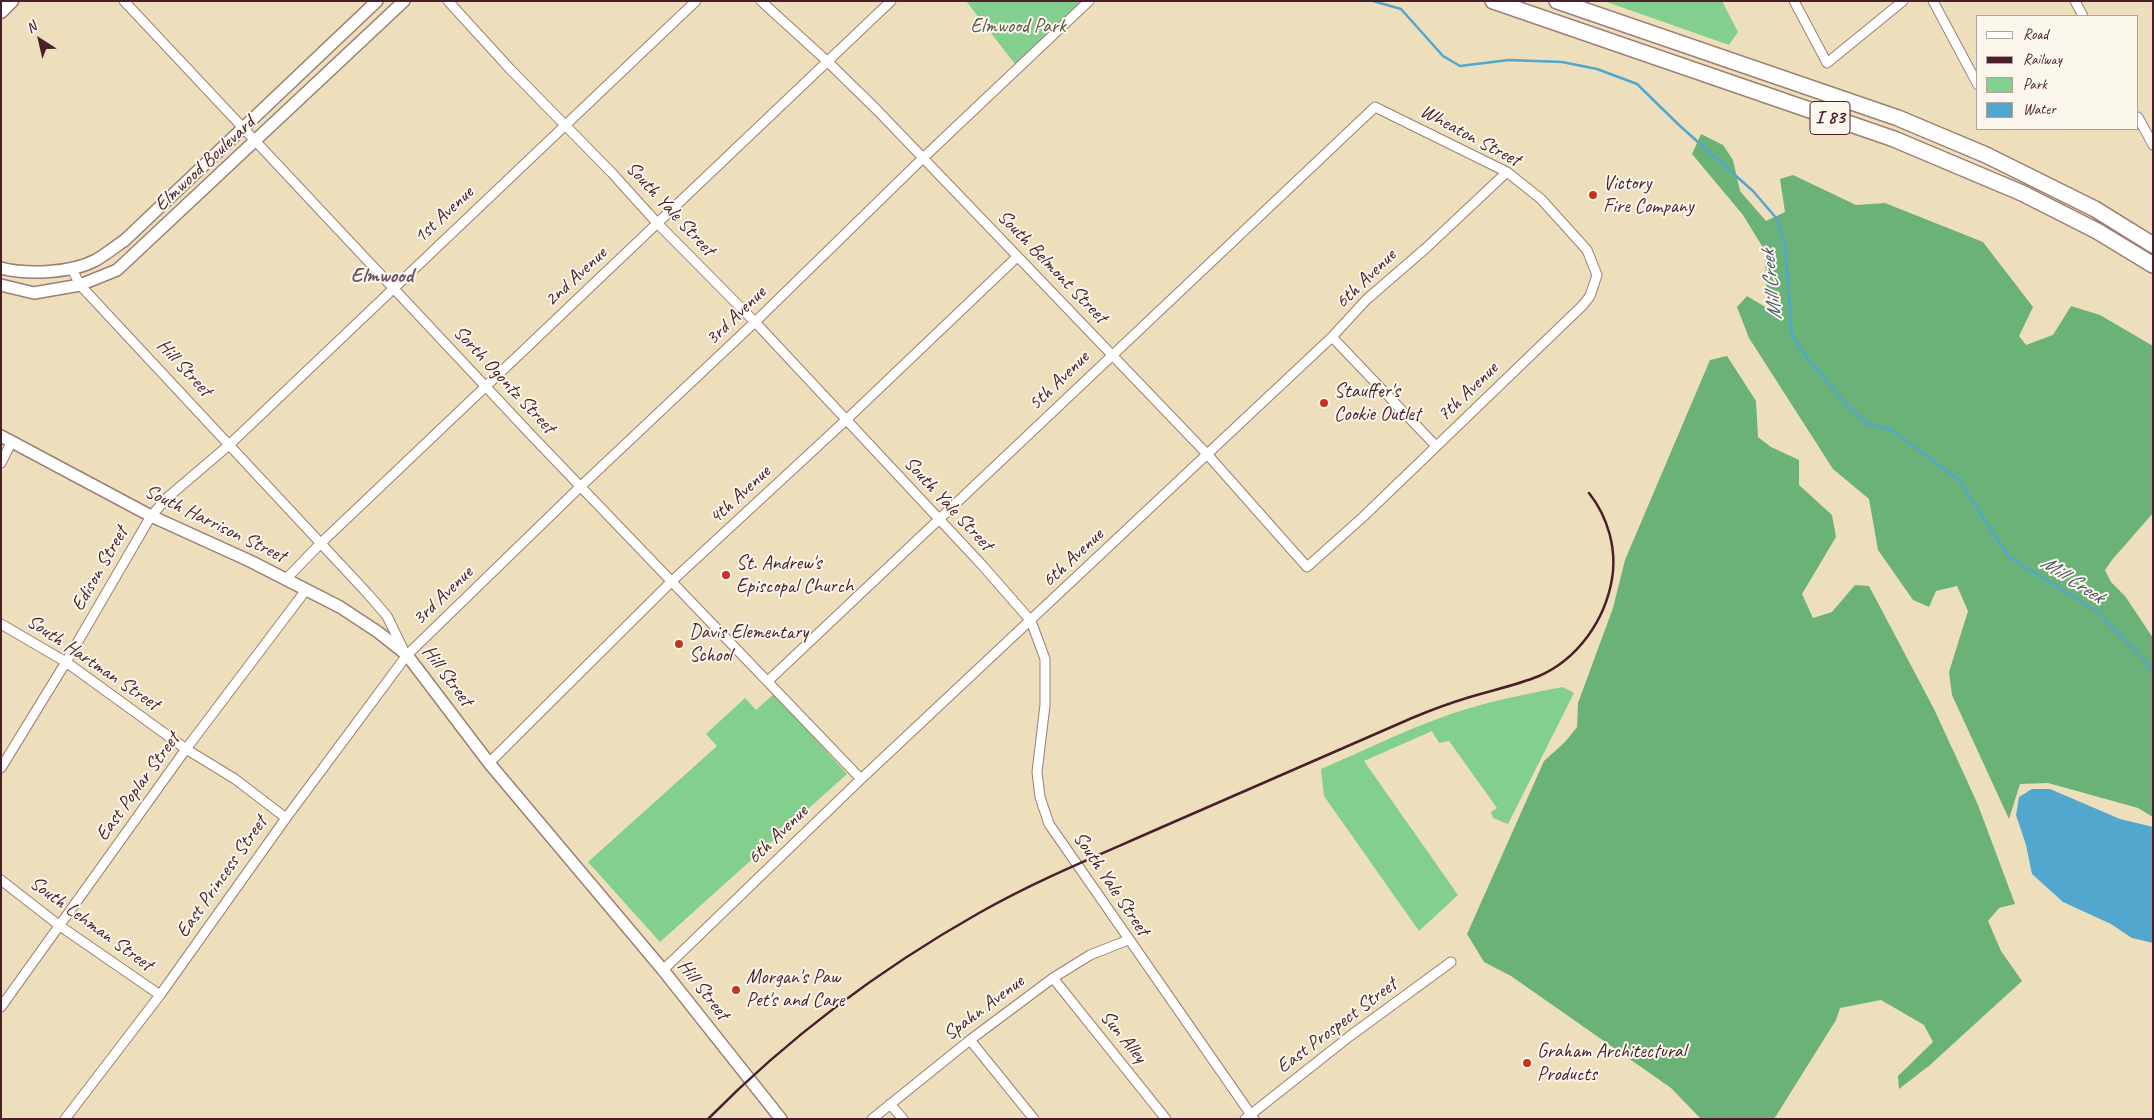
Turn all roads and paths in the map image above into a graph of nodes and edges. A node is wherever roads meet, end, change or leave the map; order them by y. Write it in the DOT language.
graph roads {
  1 [pos="12,1"];
  2 [pos="124,1"];
  3 [pos="378,1"];
  4 [pos="404,1"];
  5 [pos="448,1"];
  6 [pos="696,1"];
  7 [pos="762,1"];
  8 [pos="891,1"];
  9 [pos="1090,1"];
  10 [pos="1493,1"];
  11 [pos="1557,1"];
  12 [pos="1794,1"];
  13 [pos="1903,1"];
  14 [pos="1933,1"];
  15 [pos="2075,1"];
  16 [pos="1,12"];
  17 [pos="2083,15"];
  18 [pos="828,62"];
  19 [pos="1976,81"];
  20 [pos="1375,107"];
  21 [pos="2139,119"];
  22 [pos="566,124"];
  23 [pos="244,127"];
  24 [pos="256,141"];
  25 [pos="2153,144"];
  26 [pos="923,158"];
  27 [pos="1507,172"];
  28 [pos="658,224"];
  29 [pos="2153,244"];
  30 [pos="1017,257"];
  31 [pos="2153,265"];
  32 [pos="1,268"];
  33 [pos="72,269"];
  34 [pos="1597,275"];
  35 [pos="1,285"];
  36 [pos="80,285"];
  37 [pos="393,288"];
  38 [pos="755,322"];
  39 [pos="1332,337"];
  40 [pos="1112,354"];
  41 [pos="486,385"];
  42 [pos="846,420"];
  43 [pos="1,436"];
  44 [pos="12,441"];
  45 [pos="229,444"];
  46 [pos="1436,446"];
  47 [pos="1207,454"];
  48 [pos="1,463"];
  49 [pos="580,487"];
  50 [pos="150,516"];
  51 [pos="940,520"];
  52 [pos="321,543"];
  53 [pos="1307,567"];
  54 [pos="285,580"];
  55 [pos="672,581"];
  56 [pos="306,590"];
  57 [pos="1031,621"];
  58 [pos="1,624"];
  59 [pos="407,655"];
  60 [pos="66,662"];
  61 [pos="768,681"];
  62 [pos="186,749"];
  63 [pos="489,763"];
  64 [pos="1,768"];
  65 [pos="861,779"];
  66 [pos="286,818"];
  67 [pos="1,880"];
  68 [pos="60,926"];
  69 [pos="1128,940"];
  70 [pos="1451,962"];
  71 [pos="663,970"];
  72 [pos="1053,978"];
  73 [pos="160,995"];
  74 [pos="1,1007"];
  75 [pos="970,1040"];
  76 [pos="890,1104"];
  77 [pos="1250,1117"];
  78 [pos="65,1119"];
  79 [pos="781,1119"];
  80 [pos="872,1119"];
  81 [pos="902,1119"];
  82 [pos="1034,1119"];
  83 [pos="1166,1119"];
  1 -- 16 [label="main road"];
  2 -- 23 [label="street, Sorth Ogontz Street"];
  3 -- 23 [label="main road, Elmwood Boulevard"];
  4 -- 24 [label="main road, Elmwood Boulevard"];
  5 -- 22 [label="street, South Yale Street"];
  6 -- 22 [label="street, 1st Avenue"];
  7 -- 18 [label="street, South Belmont Street"];
  8 -- 18 [label="street, 2nd Avenue"];
  9 -- 26 [label="street, 3rd Avenue"];
  10 -- 31 [label="highway, I 83"];
  11 -- 29 [label="highway, I 83"];
  12 -- 13 [label="street"];
  14 -- 19 [label="street"];
  15 -- 17 [label="street"];
  18 -- 26 [label="street, South Belmont Street"];
  18 -- 28 [label="street, 2nd Avenue"];
  20 -- 27 [label="street, Wheaton Street"];
  20 -- 40 [label="street, 5th Avenue"];
  21 -- 25 [label="street"];
  22 -- 28 [label="street, South Yale Street"];
  22 -- 37 [label="street, 1st Avenue"];
  23 -- 24 [label="street, Sorth Ogontz Street"];
  23 -- 33 [label="main road, Elmwood Boulevard"];
  24 -- 36 [label="main road, Elmwood Boulevard"];
  24 -- 37 [label="street, Sorth Ogontz Street"];
  26 -- 30 [label="street, South Belmont Street"];
  26 -- 38 [label="street, 3rd Avenue"];
  27 -- 34 [label="street, Wheaton Street"];
  27 -- 39 [label="street, 6th Avenue"];
  28 -- 38 [label="street, South Yale Street"];
  28 -- 41 [label="street, 2nd Avenue"];
  30 -- 40 [label="street, South Belmont Street"];
  30 -- 42 [label="street, 4th Avenue"];
  32 -- 33 [label="main road, Elmwood Boulevard"];
  33 -- 36 [label="street, Hill Street"];
  34 -- 46 [label="street, 7th Avenue"];
  35 -- 36 [label="main road, Elmwood Boulevard"];
  36 -- 45 [label="street, Hill Street"];
  37 -- 41 [label="street, Sorth Ogontz Street"];
  37 -- 45 [label="street, 1st Avenue"];
  38 -- 42 [label="street, South Yale Street"];
  38 -- 49 [label="street, 3rd Avenue"];
  39 -- 46 [label="street"];
  39 -- 47 [label="street, 6th Avenue"];
  40 -- 47 [label="street, South Belmont Street"];
  40 -- 51 [label="street, 5th Avenue"];
  41 -- 49 [label="street, Sorth Ogontz Street"];
  41 -- 52 [label="street, 2nd Avenue"];
  42 -- 51 [label="street, South Yale Street"];
  42 -- 55 [label="street, 4th Avenue"];
  43 -- 44 [label="main road, South Harrison Street"];
  44 -- 48 [label="street"];
  44 -- 50 [label="main road, South Harrison Street"];
  45 -- 50 [label="street, 1st Avenue"];
  45 -- 52 [label="street, Hill Street"];
  46 -- 53 [label="street, 7th Avenue"];
  47 -- 53 [label="street, South Belmont Street"];
  47 -- 57 [label="street, 6th Avenue"];
  49 -- 55 [label="street, Sorth Ogontz Street"];
  49 -- 59 [label="street, 3rd Avenue"];
  50 -- 54 [label="main road, South Harrison Street"];
  50 -- 60 [label="street, Edison Street"];
  51 -- 57 [label="street, South Yale Street"];
  51 -- 61 [label="street, 5th Avenue"];
  52 -- 54 [label="street, 2nd Avenue"];
  52 -- 59 [label="street, Hill Street"];
  54 -- 56 [label="main road, South Harrison Street"];
  55 -- 61 [label="street, Sorth Ogontz Street"];
  55 -- 63 [label="street, 4th Avenue"];
  56 -- 59 [label="main road, South Harrison Street"];
  56 -- 62 [label="street, East Poplar Street"];
  57 -- 65 [label="street, 6th Avenue"];
  57 -- 69 [label="street, South Yale Street"];
  58 -- 60 [label="street, South Hartman Street"];
  59 -- 63 [label="main road, Hill Street"];
  59 -- 66 [label="street, East Princess Street"];
  60 -- 62 [label="street, South Hartman Street"];
  60 -- 64 [label="street, Edison Street"];
  61 -- 65 [label="street, Sorth Ogontz Street"];
  62 -- 66 [label="street, South Hartman Street"];
  62 -- 68 [label="street, East Poplar Street"];
  63 -- 71 [label="main road, Hill Street"];
  65 -- 71 [label="street, 6th Avenue"];
  66 -- 73 [label="street, East Princess Street"];
  67 -- 68 [label="street, South Lehman Street"];
  68 -- 73 [label="street, South Lehman Street"];
  68 -- 74 [label="street, East Poplar Street"];
  69 -- 72 [label="street, Spahn Avenue"];
  69 -- 77 [label="street, South Yale Street"];
  70 -- 77 [label="street, East Prospect Street"];
  71 -- 79 [label="main road, Hill Street"];
  72 -- 75 [label="street, Spahn Avenue"];
  72 -- 83 [label="street, Sun Alley"];
  73 -- 78 [label="street, East Princess Street"];
  75 -- 76 [label="street, Spahn Avenue"];
  75 -- 82 [label="street"];
  76 -- 80 [label="street, Spahn Avenue"];
  76 -- 81 [label="street"];
}
